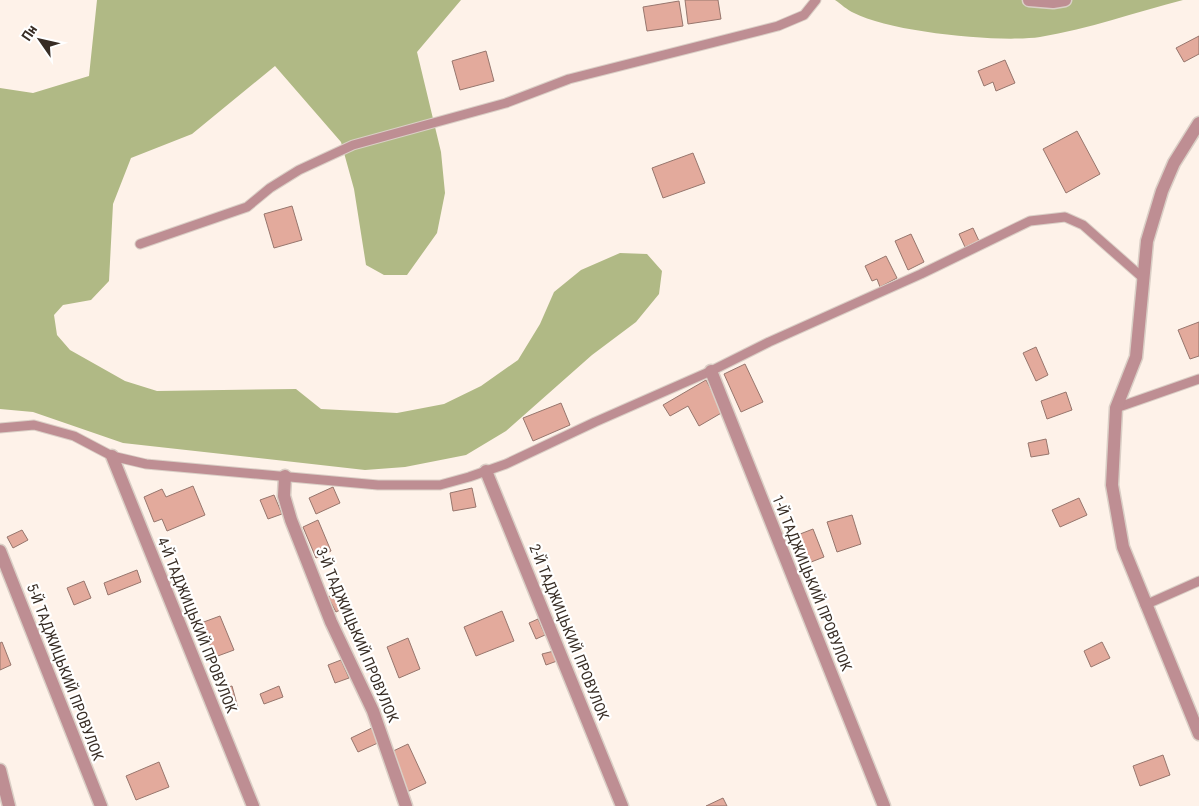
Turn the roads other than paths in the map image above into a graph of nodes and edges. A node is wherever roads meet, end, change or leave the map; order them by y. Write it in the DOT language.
graph roads {
  1 [pos="816,0"];
  2 [pos="1030,0"];
  3 [pos="1065,0"];
  4 [pos="1199,123"];
  5 [pos="140,244"];
  6 [pos="1143,278"];
  7 [pos="711,371"];
  8 [pos="1199,380"];
  9 [pos="1116,408"];
  10 [pos="0,428"];
  11 [pos="112,456"];
  12 [pos="486,472"];
  13 [pos="285,476"];
  14 [pos="0,550"];
  15 [pos="1199,581"];
  16 [pos="1145,605"];
  17 [pos="1199,734"];
  18 [pos="0,770"];
  19 [pos="9,806"];
  20 [pos="100,806"];
  21 [pos="253,806"];
  22 [pos="406,806"];
  23 [pos="622,806"];
  24 [pos="884,806"];
  1 -- 5 [label="lane"];
  2 -- 3 [label="street"];
  4 -- 6 [label="street"];
  6 -- 7 [label="lane"];
  6 -- 9 [label="street"];
  7 -- 12 [label="lane"];
  7 -- 24 [label="street, 1-Й ТАДЖИЦЬКИЙ ПРОВУЛОК"];
  8 -- 9 [label="lane"];
  9 -- 16 [label="street"];
  10 -- 11 [label="lane"];
  11 -- 13 [label="lane"];
  11 -- 21 [label="street, 4-Й ТАДЖИЦЬКИЙ ПРОВУЛОК"];
  12 -- 13 [label="lane"];
  12 -- 23 [label="street, 2-Й ТАДЖИЦЬКИЙ ПРОВУЛОК"];
  13 -- 22 [label="street, 3-Й ТАДЖИЦЬКИЙ ПРОВУЛОК"];
  14 -- 20 [label="street, 5-Й ТАДЖИЦЬКИЙ ПРОВУЛОК"];
  15 -- 16 [label="lane"];
  16 -- 17 [label="street"];
  18 -- 19 [label="street"];
}
